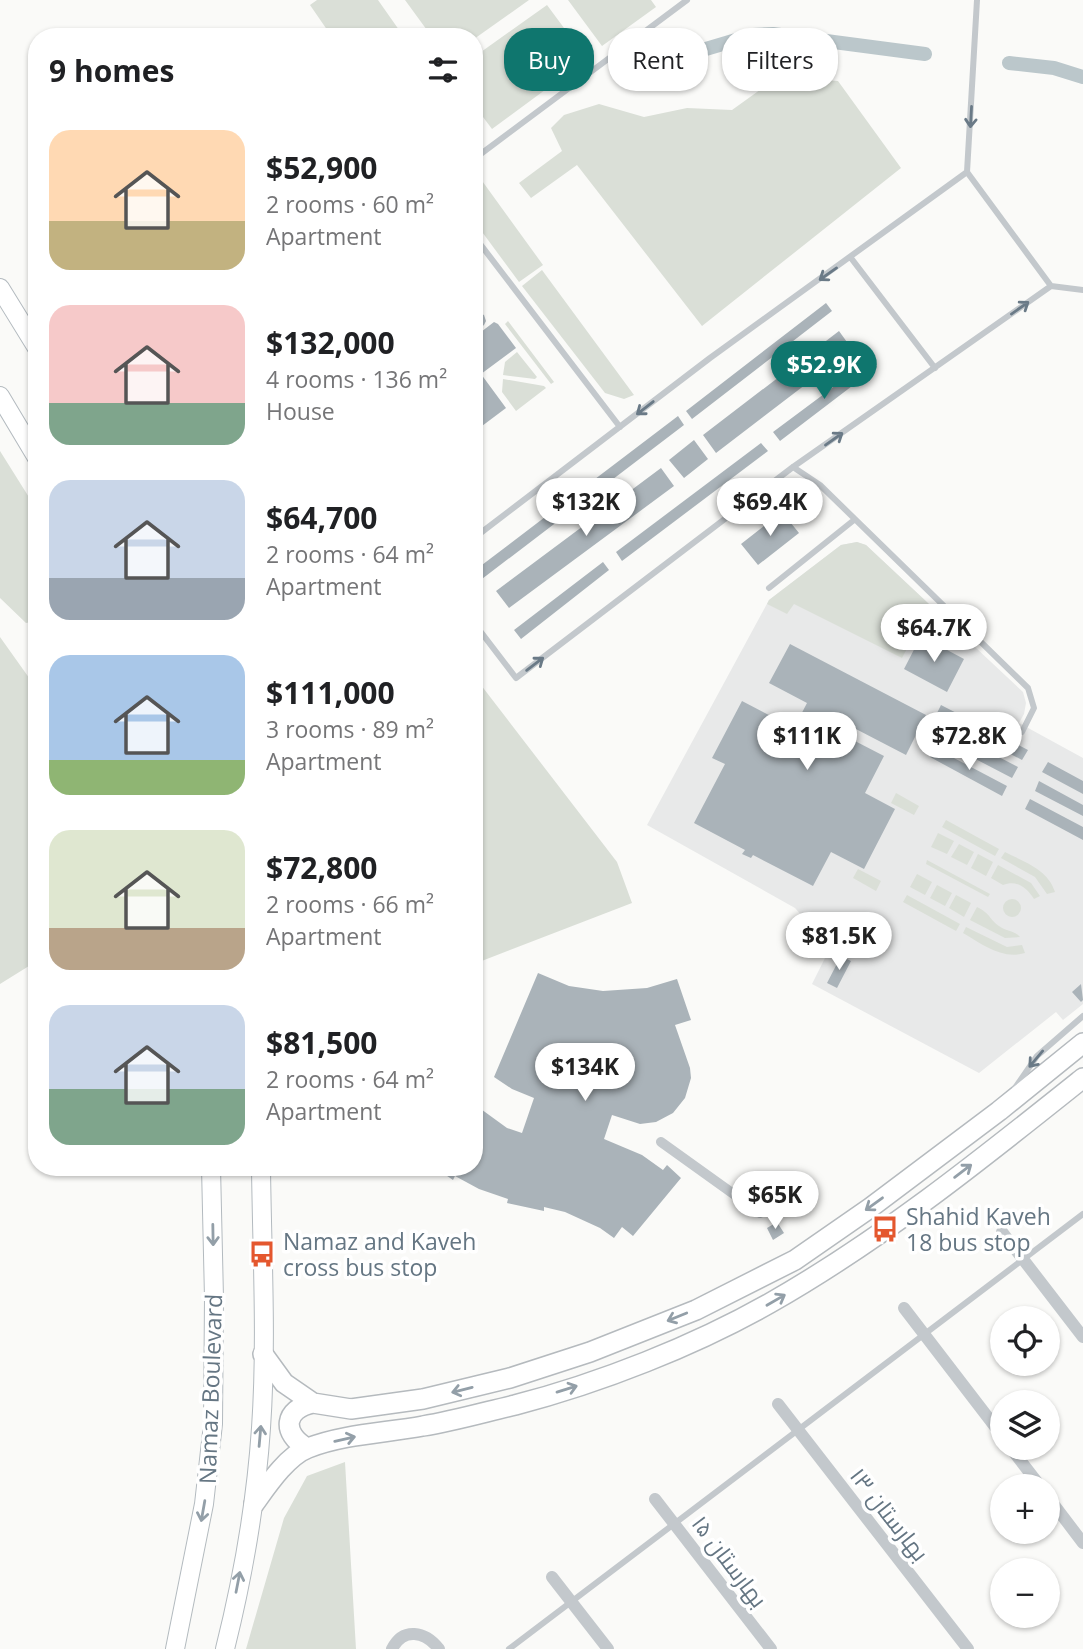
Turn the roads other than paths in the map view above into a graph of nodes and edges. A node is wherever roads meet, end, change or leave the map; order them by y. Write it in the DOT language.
graph roads {
  1 [pos="687,0"];
  2 [pos="977,0"];
  3 [pos="483,152"];
  4 [pos="967,172"];
  5 [pos="483,248"];
  6 [pos="851,258"];
  7 [pos="1051,286"];
  8 [pos="0,288"];
  9 [pos="1083,290"];
  10 [pos="28,333"];
  11 [pos="934,368"];
  12 [pos="0,396"];
  13 [pos="620,427"];
  14 [pos="28,443"];
  15 [pos="793,467"];
  16 [pos="854,520"];
  17 [pos="483,531"];
  18 [pos="769,589"];
  19 [pos="483,635"];
  20 [pos="1023,733"];
  21 [pos="1083,1016"];
  22 [pos="1083,1043"];
  23 [pos="1083,1078"];
  24 [pos="999,1111"];
  25 [pos="661,1142"];
  26 [pos="211,1176"];
  27 [pos="261,1176"];
  28 [pos="760,1213"];
  29 [pos="1083,1213"];
  30 [pos="1002,1232"];
  31 [pos="1024,1259"];
  32 [pos="904,1308"];
  33 [pos="924,1334"];
  34 [pos="1083,1336"];
  35 [pos="263,1354"];
  36 [pos="313,1403"];
  37 [pos="778,1405"];
  38 [pos="990,1420"];
  39 [pos="798,1430"];
  40 [pos="307,1448"];
  41 [pos="1020,1460"];
  42 [pos="1031,1474"];
  43 [pos="655,1499"];
  44 [pos="254,1504"];
  45 [pos="1060,1513"];
  46 [pos="675,1523"];
  47 [pos="1083,1543"];
  48 [pos="552,1577"];
  49 [pos="572,1602"];
  50 [pos="175,1649"];
  51 [pos="225,1649"];
  52 [pos="392,1649"];
  53 [pos="439,1649"];
  54 [pos="509,1649"];
  55 [pos="608,1649"];
  56 [pos="771,1649"];
  57 [pos="968,1649"];
  1 -- 3 [label="lane"];
  2 -- 4 [label="lane, one-way"];
  4 -- 6 [label="lane"];
  4 -- 7 [label="lane"];
  5 -- 13 [label="lane"];
  6 -- 11 [label="lane"];
  6 -- 13 [label="lane, one-way"];
  7 -- 9 [label="lane"];
  11 -- 7 [label="lane, one-way"];
  8 -- 10 [label="main road"];
  15 -- 11 [label="lane, one-way"];
  12 -- 14 [label="main road"];
  13 -- 17 [label="lane"];
  15 -- 16 [label="lane"];
  19 -- 15 [label="lane, one-way"];
  16 -- 18 [label="lane"];
  16 -- 20 [label="lane"];
  21 -- 24 [label="lane, one-way"];
  22 -- 24 [label="main road"];
  40 -- 23 [label="main road, one-way"];
  24 -- 36 [label="main road, one-way"];
  25 -- 28 [label="street"];
  26 -- 50 [label="main road, Namaz Boulevard, one-way"];
  27 -- 35 [label="main road"];
  29 -- 31 [label="lane"];
  30 -- 31 [label="street"];
  31 -- 33 [label="lane"];
  31 -- 34 [label="street"];
  32 -- 33 [label="street"];
  33 -- 38 [label="street"];
  33 -- 39 [label="lane"];
  35 -- 36 [label="main road"];
  44 -- 35 [label="main road, one-way"];
  36 -- 40 [label="main road"];
  37 -- 39 [label="street, بهارستان ۱۳"];
  39 -- 46 [label="lane"];
  39 -- 57 [label="street, بهارستان ۱۳"];
  40 -- 44 [label="main road"];
  41 -- 42 [label="street"];
  43 -- 46 [label="street, بهارستان ۱۵"];
  51 -- 44 [label="main road, one-way"];
  45 -- 47 [label="street"];
  46 -- 49 [label="lane"];
  46 -- 56 [label="street, بهارستان ۱۵"];
  48 -- 49 [label="street"];
  49 -- 54 [label="lane"];
  49 -- 55 [label="street"];
  52 -- 53 [label="street"];
}
